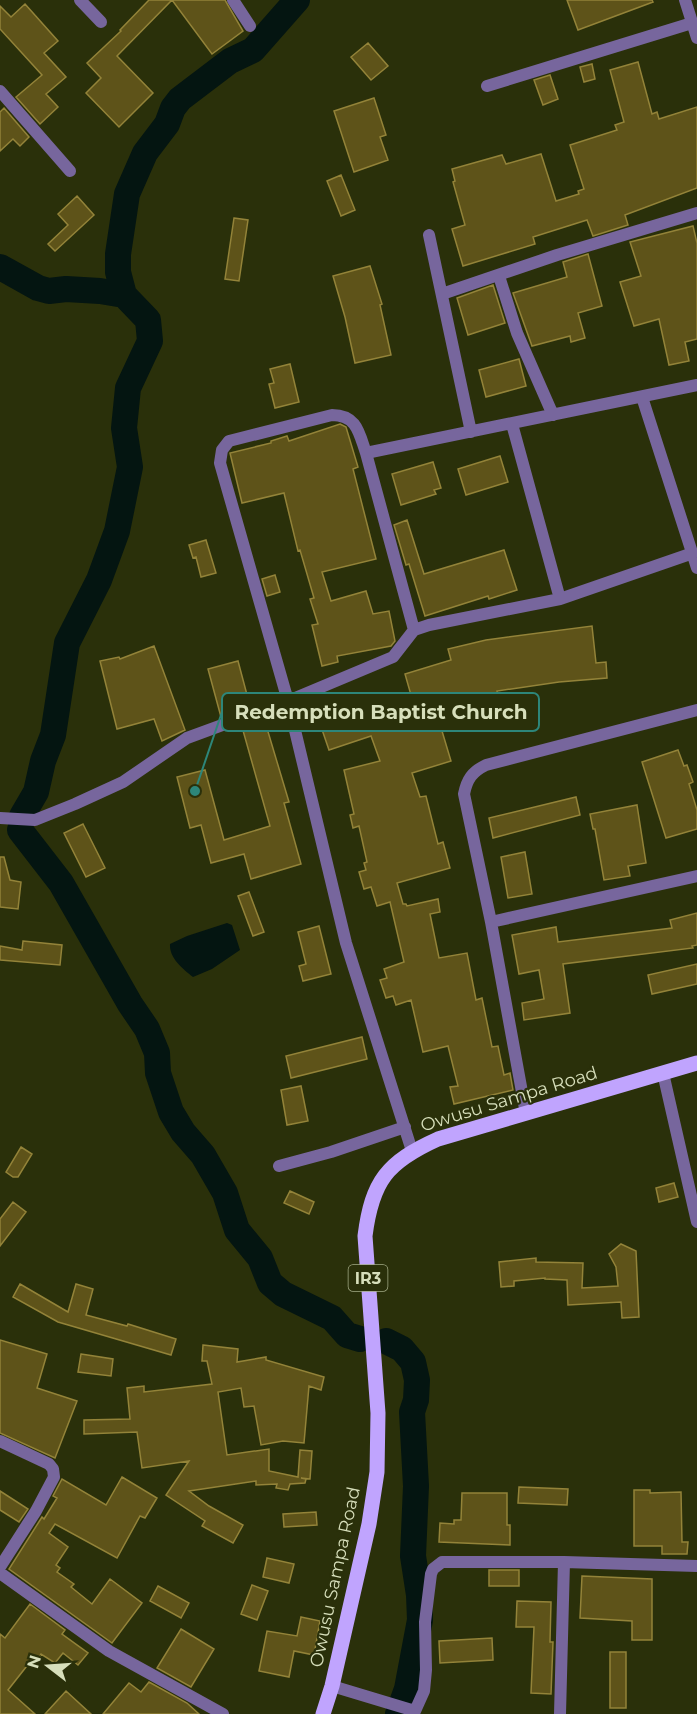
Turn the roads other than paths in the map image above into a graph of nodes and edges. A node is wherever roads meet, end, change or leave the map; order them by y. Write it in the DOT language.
graph roads {
  1 [pos="80,0"];
  2 [pos="233,0"];
  3 [pos="685,0"];
  4 [pos="101,22"];
  5 [pos="692,23"];
  6 [pos="250,26"];
  7 [pos="697,38"];
  8 [pos="487,86"];
  9 [pos="0,91"];
  10 [pos="70,171"];
  11 [pos="697,213"];
  12 [pos="429,235"];
  13 [pos="499,276"];
  14 [pos="442,294"];
  15 [pos="697,385"];
  16 [pos="642,397"];
  17 [pos="553,415"];
  18 [pos="512,424"];
  19 [pos="471,432"];
  20 [pos="366,453"];
  21 [pos="693,553"];
  22 [pos="697,568"];
  23 [pos="560,599"];
  24 [pos="414,630"];
  25 [pos="288,701"];
  26 [pos="697,710"];
  27 [pos="0,818"];
  28 [pos="697,876"];
  29 [pos="491,922"];
  30 [pos="697,1063"];
  31 [pos="663,1073"];
  32 [pos="526,1114"];
  33 [pos="405,1127"];
  34 [pos="412,1151"];
  35 [pos="279,1166"];
  36 [pos="697,1222"];
  37 [pos="0,1441"];
  38 [pos="564,1562"];
  39 [pos="697,1566"];
  40 [pos="0,1568"];
  41 [pos="0,1573"];
  42 [pos="332,1686"];
  43 [pos="223,1714"];
  44 [pos="323,1714"];
  45 [pos="560,1714"];
  1 -- 4 [label="street"];
  2 -- 6 [label="street"];
  3 -- 5 [label="street"];
  5 -- 7 [label="street"];
  5 -- 8 [label="street"];
  9 -- 10 [label="street"];
  11 -- 13 [label="street"];
  12 -- 14 [label="street"];
  13 -- 14 [label="street"];
  13 -- 17 [label="street"];
  14 -- 19 [label="street"];
  15 -- 16 [label="street"];
  16 -- 17 [label="street"];
  16 -- 21 [label="street"];
  17 -- 18 [label="street"];
  18 -- 19 [label="street"];
  18 -- 23 [label="street"];
  19 -- 20 [label="street"];
  20 -- 24 [label="street"];
  20 -- 25 [label="street"];
  21 -- 22 [label="street"];
  21 -- 23 [label="street"];
  23 -- 24 [label="street"];
  24 -- 25 [label="street"];
  25 -- 27 [label="street"];
  25 -- 33 [label="street"];
  26 -- 29 [label="street"];
  28 -- 29 [label="street"];
  29 -- 32 [label="street"];
  30 -- 31 [label="main road, Owusu Sampa Road / IR3"];
  31 -- 32 [label="main road, Owusu Sampa Road / IR3"];
  31 -- 36 [label="street"];
  32 -- 34 [label="main road, Owusu Sampa Road / IR3"];
  33 -- 34 [label="street"];
  33 -- 35 [label="street"];
  34 -- 42 [label="main road, Owusu Sampa Road / IR3"];
  37 -- 40 [label="street"];
  38 -- 39 [label="street"];
  38 -- 42 [label="street"];
  38 -- 45 [label="street"];
  41 -- 43 [label="street"];
  42 -- 44 [label="main road, Owusu Sampa Road / IR3"];
}
